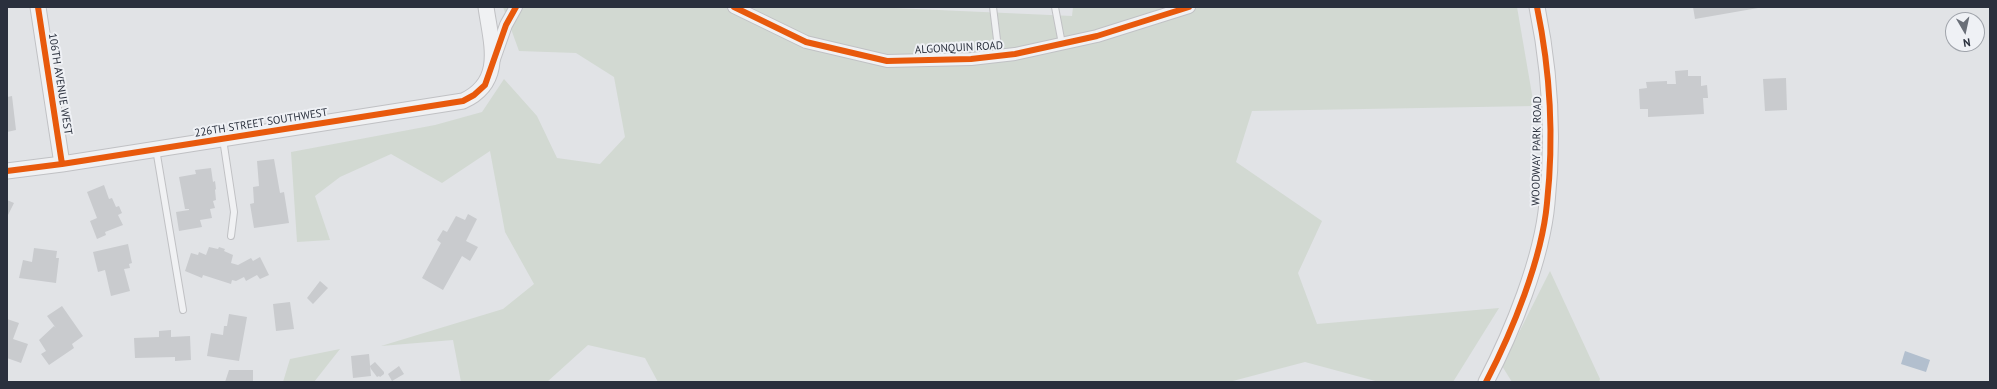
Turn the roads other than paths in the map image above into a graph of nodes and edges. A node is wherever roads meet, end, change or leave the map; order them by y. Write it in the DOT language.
graph roads {
  1 [pos="38,7"];
  2 [pos="486,7"];
  3 [pos="516,7"];
  4 [pos="734,7"];
  5 [pos="993,7"];
  6 [pos="1055,7"];
  7 [pos="1189,7"];
  8 [pos="1537,7"];
  9 [pos="1062,44"];
  10 [pos="999,56"];
  11 [pos="494,59"];
  12 [pos="223,139"];
  13 [pos="156,149"];
  14 [pos="62,164"];
  15 [pos="7,171"];
  16 [pos="231,236"];
  17 [pos="183,310"];
  18 [pos="1487,381"];
  1 -- 14 [label="street, 106TH AVENUE WEST"];
  2 -- 11 [label="street"];
  3 -- 11 [label="street"];
  4 -- 10 [label="street, ALGONQUIN ROAD"];
  5 -- 10 [label="lane"];
  6 -- 9 [label="lane"];
  7 -- 9 [label="street, ALGONQUIN ROAD"];
  8 -- 18 [label="street, WOODWAY PARK ROAD"];
  9 -- 10 [label="street, ALGONQUIN ROAD"];
  11 -- 12 [label="street, 226TH STREET SOUTHWEST"];
  12 -- 13 [label="street, 226TH STREET SOUTHWEST"];
  12 -- 16 [label="lane"];
  13 -- 14 [label="street, 226TH STREET SOUTHWEST"];
  13 -- 17 [label="lane"];
  14 -- 15 [label="street, 226TH STREET SOUTHWEST"];
}
